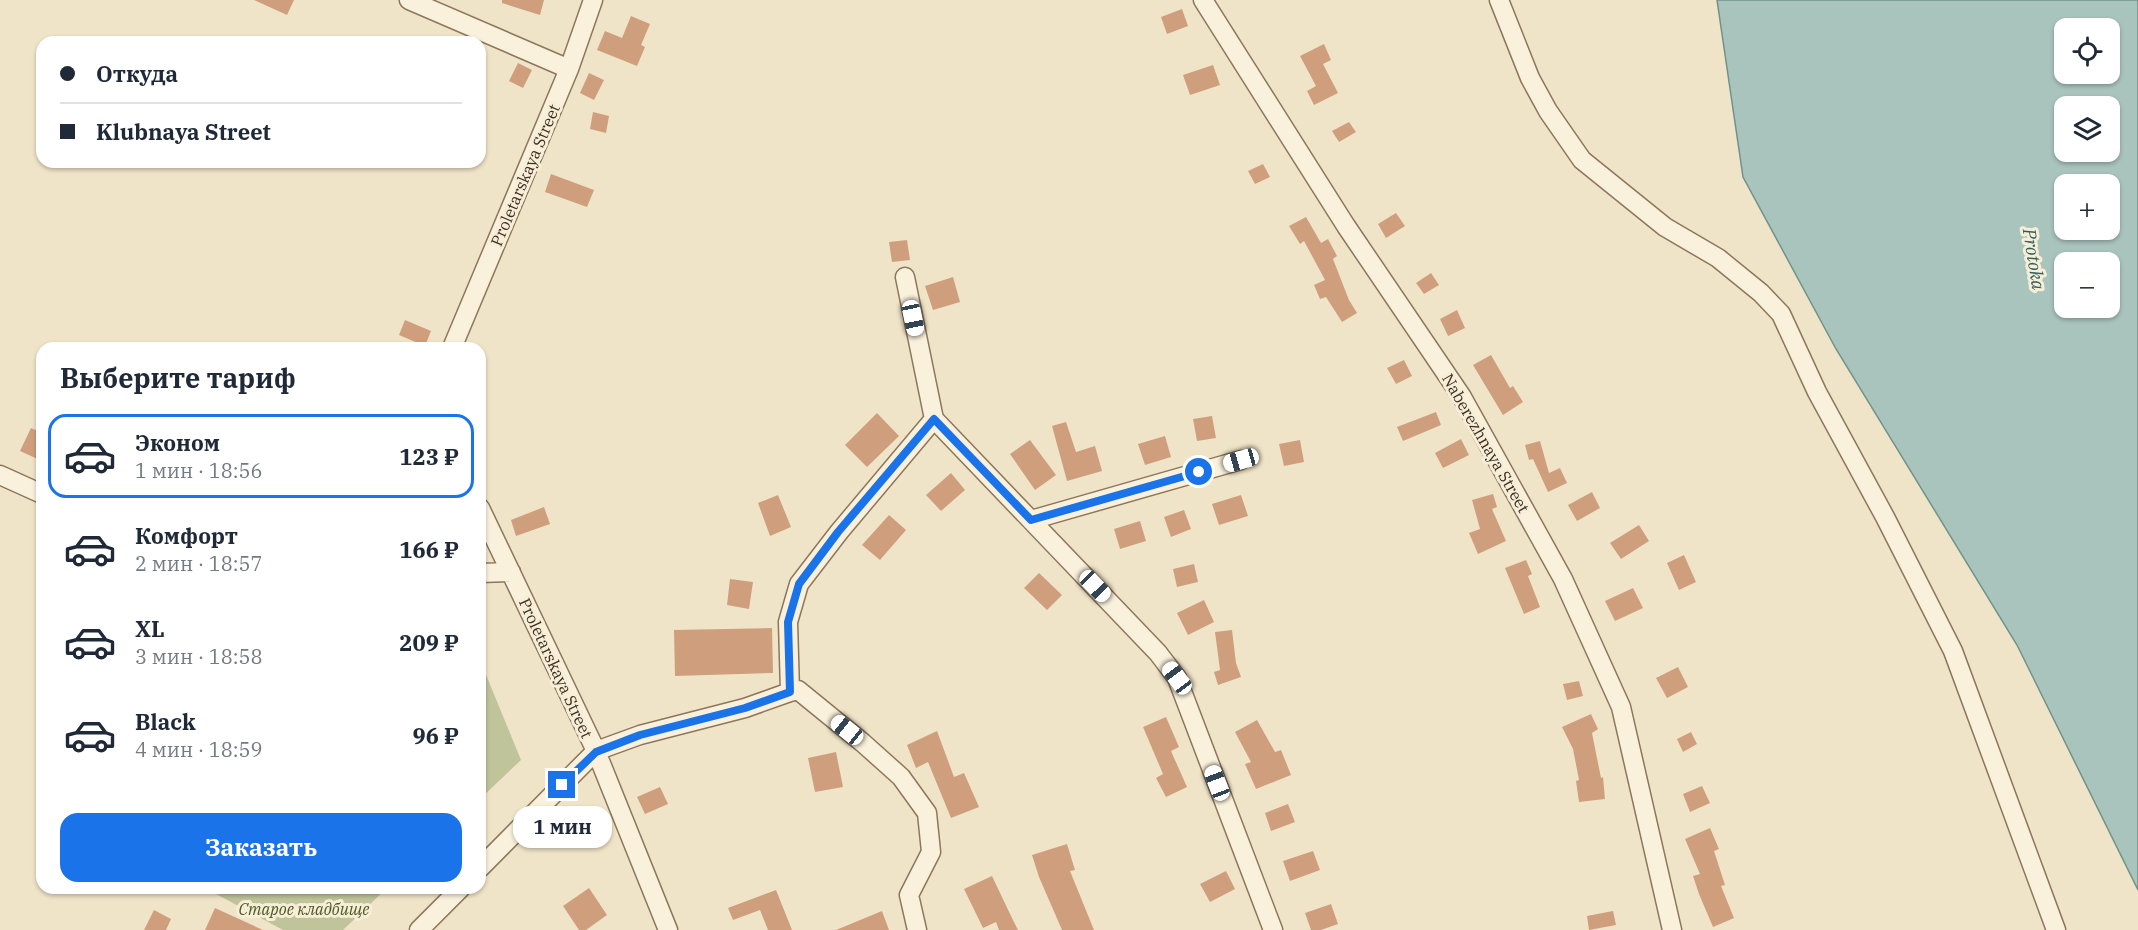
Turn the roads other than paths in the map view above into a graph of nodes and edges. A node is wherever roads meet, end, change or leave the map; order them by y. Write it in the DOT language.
graph roads {
  1 [pos="409,0"];
  2 [pos="593,0"];
  3 [pos="1203,0"];
  4 [pos="1499,0"];
  5 [pos="569,69"];
  6 [pos="905,277"];
  7 [pos="455,342"];
  8 [pos="934,419"];
  9 [pos="1241,460"];
  10 [pos="0,475"];
  11 [pos="36,491"];
  12 [pos="486,520"];
  13 [pos="1031,520"];
  14 [pos="511,572"];
  15 [pos="486,573"];
  16 [pos="790,692"];
  17 [pos="596,752"];
  18 [pos="486,862"];
  19 [pos="455,894"];
  20 [pos="419,930"];
  21 [pos="668,930"];
  22 [pos="917,930"];
  23 [pos="1273,930"];
  24 [pos="1672,930"];
  25 [pos="2056,930"];
  1 -- 5 [label="street"];
  2 -- 5 [label="street, Proletarskaya Street"];
  3 -- 24 [label="street, Naberezhnaya Street"];
  4 -- 25 [label="street"];
  5 -- 7 [label="street, Proletarskaya Street"];
  6 -- 8 [label="street"];
  8 -- 13 [label="street"];
  8 -- 16 [label="street"];
  9 -- 13 [label="street"];
  10 -- 11 [label="street"];
  12 -- 14 [label="street, Proletarskaya Street"];
  13 -- 23 [label="street"];
  14 -- 15 [label="street"];
  14 -- 17 [label="street, Proletarskaya Street"];
  16 -- 17 [label="street"];
  16 -- 22 [label="street"];
  17 -- 18 [label="street"];
  17 -- 21 [label="street, Proletarskaya Street"];
  19 -- 20 [label="street"];
}
